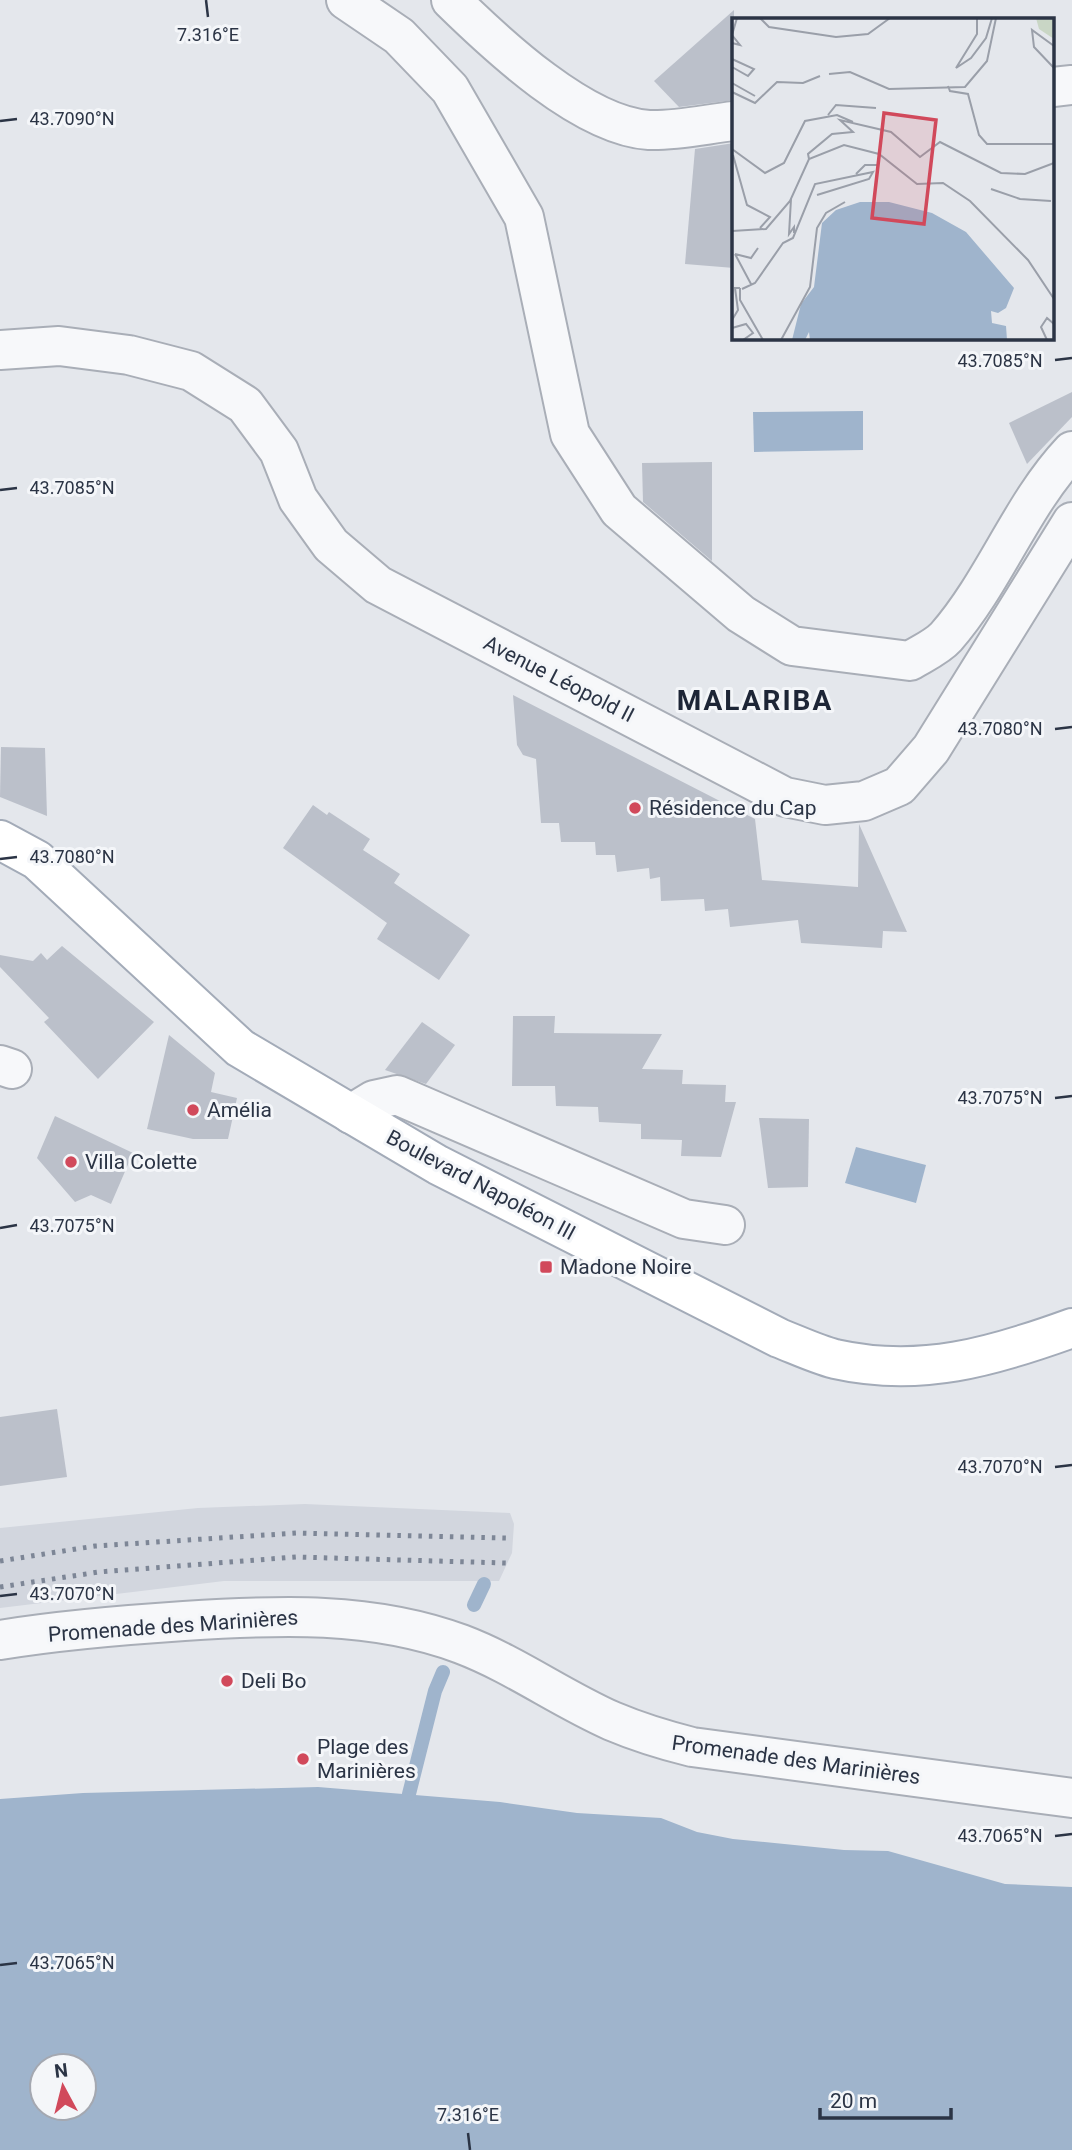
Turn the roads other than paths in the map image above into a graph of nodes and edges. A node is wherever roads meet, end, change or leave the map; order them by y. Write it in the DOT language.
graph roads {
  1 [pos="346,0"];
  2 [pos="451,0"];
  3 [pos="1072,85"];
  4 [pos="1054,87"];
  5 [pos="732,121"];
  6 [pos="0,350"];
  7 [pos="1072,451"];
  8 [pos="1072,522"];
  9 [pos="0,840"];
  10 [pos="351,1114"];
  11 [pos="725,1225"];
  12 [pos="1072,1328"];
  13 [pos="0,1640"];
  14 [pos="1072,1798"];
  1 -- 7 [label="street"];
  2 -- 5 [label="street"];
  3 -- 4 [label="street"];
  6 -- 8 [label="street, Avenue Léopold II"];
  9 -- 10 [label="main road, Boulevard Napoléon III"];
  10 -- 11 [label="street"];
  10 -- 12 [label="main road, Boulevard Napoléon III"];
  13 -- 14 [label="street, Promenade des Marinières"];
}
